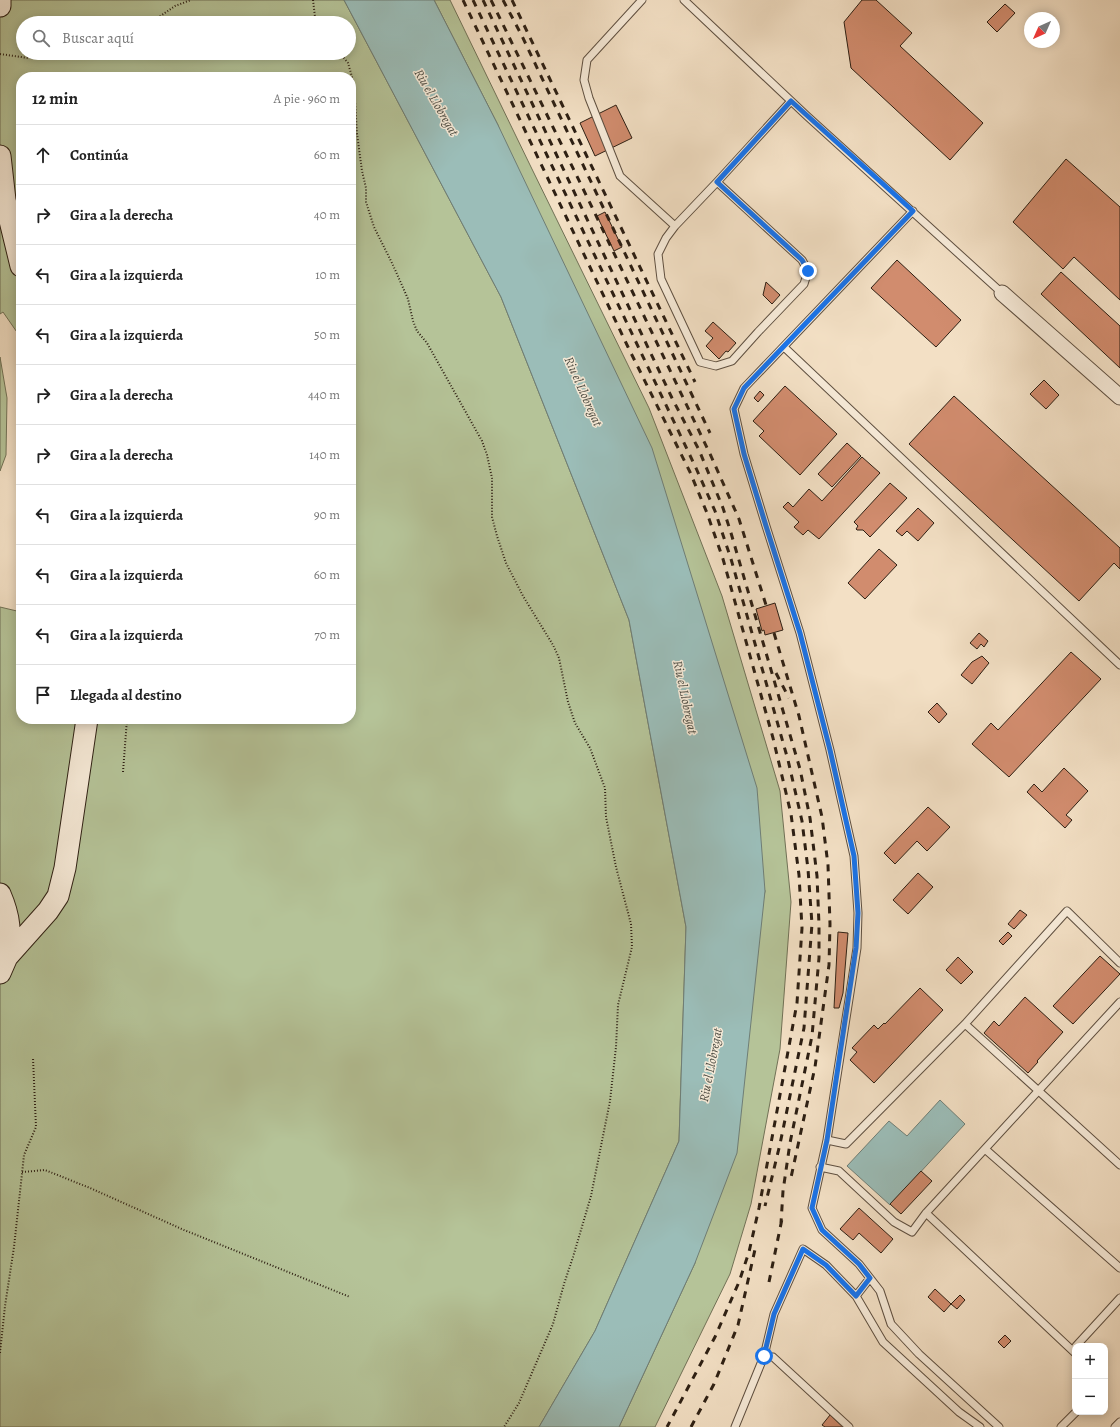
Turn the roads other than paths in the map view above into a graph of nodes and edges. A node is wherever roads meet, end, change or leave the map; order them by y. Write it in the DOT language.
graph roads {
  1 [pos="0,0"];
  2 [pos="642,0"];
  3 [pos="684,0"];
  4 [pos="0,6"];
  5 [pos="791,101"];
  6 [pos="0,156"];
  7 [pos="717,182"];
  8 [pos="913,211"];
  9 [pos="675,226"];
  10 [pos="16,250"];
  11 [pos="1002,293"];
  12 [pos="784,347"];
  13 [pos="1120,397"];
  14 [pos="1120,665"];
  15 [pos="86,724"];
  16 [pos="3,901"];
  17 [pos="48,911"];
  18 [pos="1120,963"];
  19 [pos="4,965"];
  20 [pos="1120,1002"];
  21 [pos="965,1024"];
  22 [pos="1039,1091"];
  23 [pos="827,1140"];
  24 [pos="985,1149"];
  25 [pos="1120,1165"];
  26 [pos="820,1167"];
  27 [pos="926,1214"];
  28 [pos="1120,1268"];
  29 [pos="870,1278"];
  30 [pos="856,1296"];
  31 [pos="1120,1298"];
  32 [pos="1079,1343"];
  33 [pos="1072,1347"];
  34 [pos="764,1356"];
  35 [pos="1073,1415"];
  36 [pos="1120,1422"];
  37 [pos="735,1427"];
  38 [pos="849,1427"];
  39 [pos="980,1427"];
  40 [pos="999,1427"];
  41 [pos="1061,1427"];
  42 [pos="1115,1427"];
  1 -- 4 [label="main road"];
  2 -- 9 [label="lane"];
  3 -- 5 [label="lane"];
  5 -- 7 [label="lane"];
  5 -- 8 [label="lane"];
  6 -- 10 [label="main road"];
  7 -- 9 [label="lane"];
  7 -- 9 [label="lane"];
  8 -- 11 [label="lane"];
  8 -- 12 [label="lane"];
  11 -- 13 [label="street"];
  12 -- 14 [label="lane"];
  12 -- 23 [label="lane"];
  15 -- 17 [label="main road"];
  16 -- 17 [label="main road"];
  16 -- 19 [label="main road"];
  17 -- 19 [label="main road"];
  18 -- 21 [label="lane"];
  20 -- 22 [label="lane"];
  21 -- 22 [label="lane"];
  21 -- 23 [label="lane"];
  22 -- 24 [label="lane"];
  22 -- 25 [label="lane"];
  23 -- 26 [label="lane"];
  24 -- 27 [label="lane"];
  24 -- 28 [label="lane"];
  26 -- 27 [label="lane"];
  26 -- 29 [label="lane"];
  27 -- 33 [label="lane"];
  29 -- 30 [label="lane"];
  29 -- 40 [label="lane"];
  30 -- 34 [label="lane"];
  30 -- 39 [label="lane"];
  31 -- 32 [label="lane"];
  34 -- 37 [label="lane"];
  34 -- 38 [label="lane"];
  35 -- 41 [label="lane"];
  36 -- 42 [label="lane"];
}
